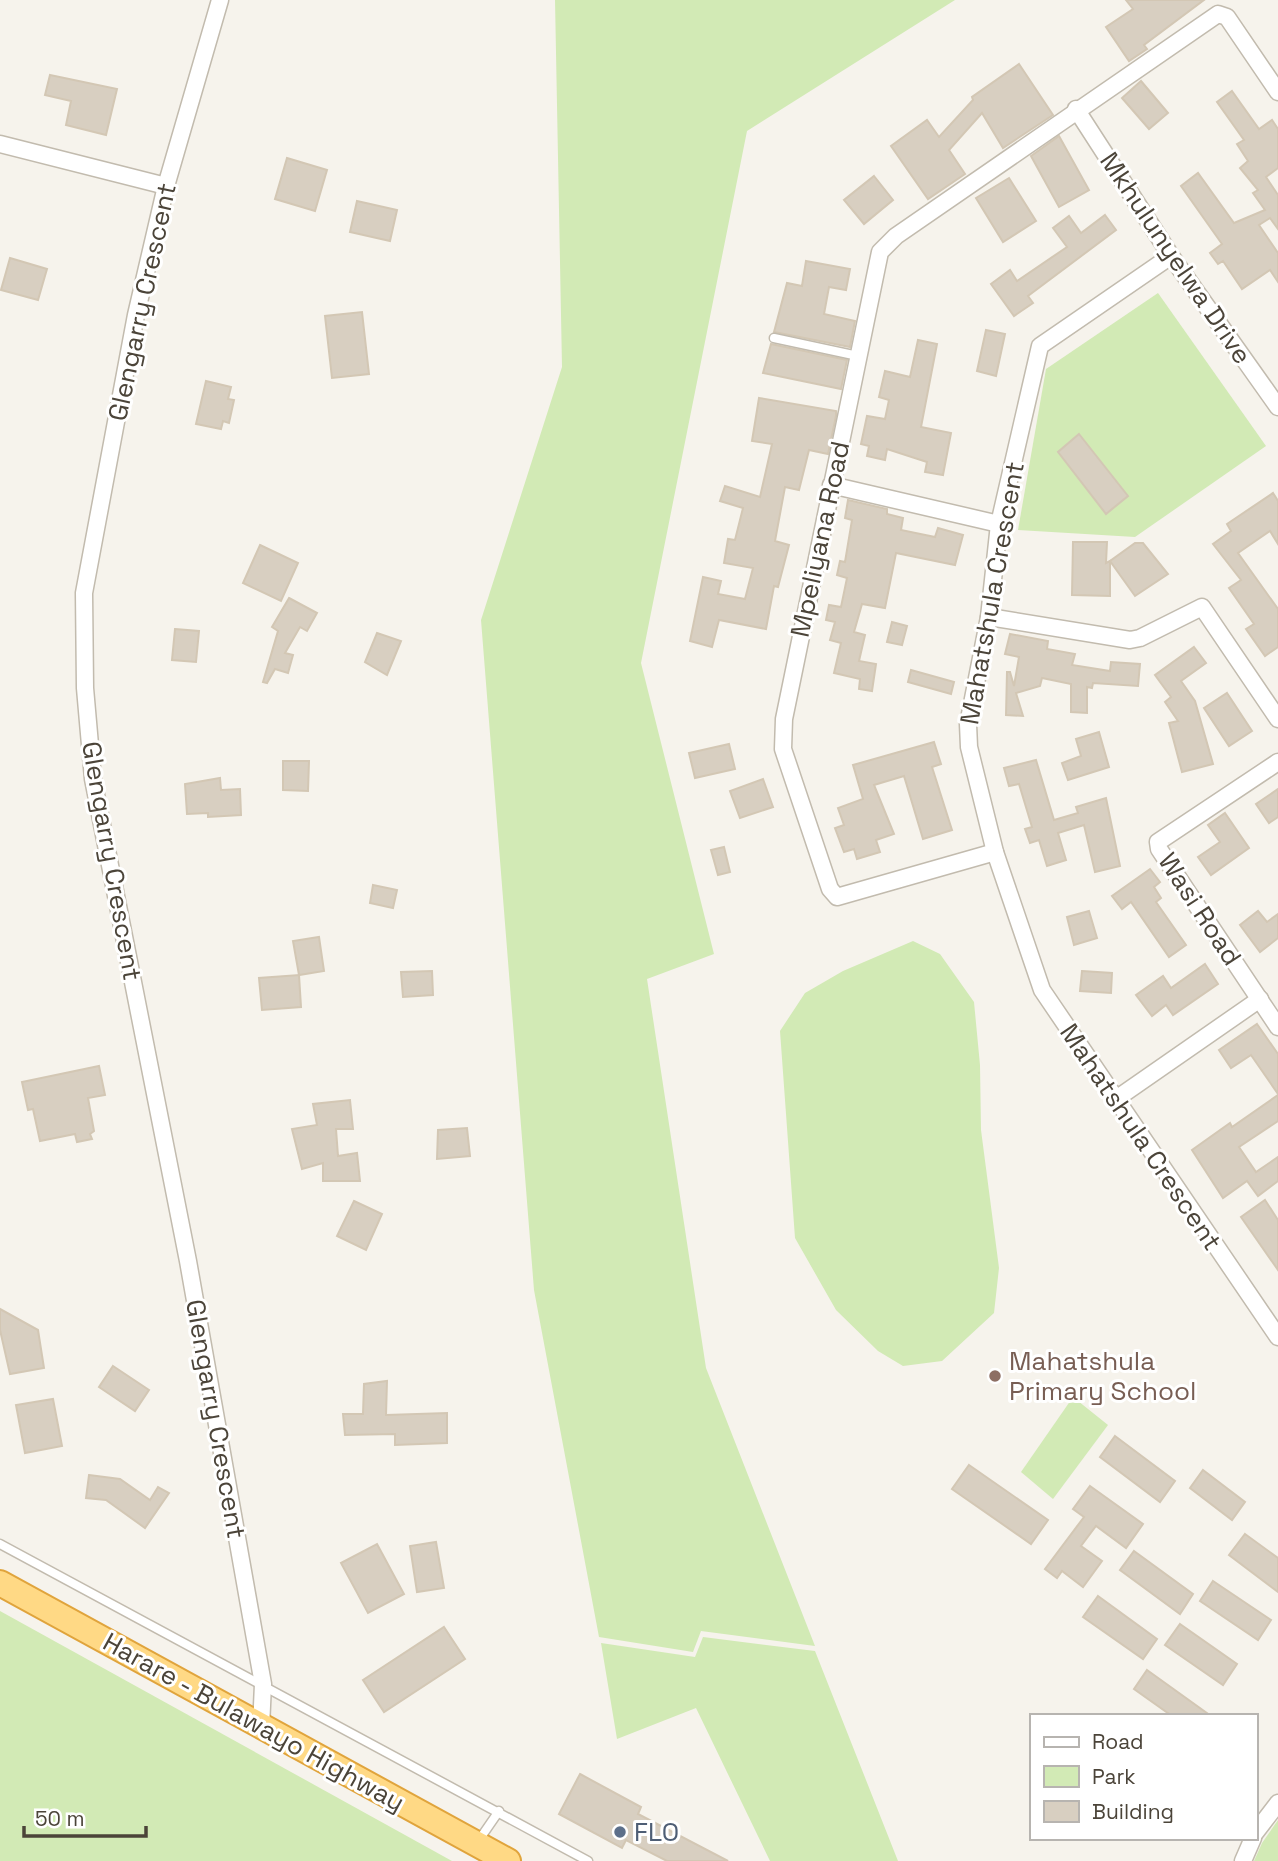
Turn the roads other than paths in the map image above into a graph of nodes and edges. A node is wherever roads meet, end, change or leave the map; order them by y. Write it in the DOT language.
graph roads {
  1 [pos="220,0"];
  2 [pos="1278,92"];
  3 [pos="1076,109"];
  4 [pos="0,144"];
  5 [pos="166,186"];
  6 [pos="1171,256"];
  7 [pos="774,338"];
  8 [pos="858,356"];
  9 [pos="1278,407"];
  10 [pos="831,485"];
  11 [pos="999,524"];
  12 [pos="989,617"];
  13 [pos="1278,719"];
  14 [pos="1278,762"];
  15 [pos="995,852"];
  16 [pos="1259,999"];
  17 [pos="1278,1027"];
  18 [pos="1116,1099"];
  19 [pos="1278,1337"];
  20 [pos="0,1544"];
  21 [pos="0,1583"];
  22 [pos="263,1684"];
  23 [pos="261,1727"];
  24 [pos="1278,1803"];
  25 [pos="499,1811"];
  26 [pos="1257,1830"];
  27 [pos="1252,1840"];
  28 [pos="476,1843"];
  29 [pos="508,1861"];
  30 [pos="587,1861"];
  31 [pos="1243,1861"];
  1 -- 5 [label="street, Glengarry Crescent"];
  2 -- 3 [label="street, Mpeliyana Road"];
  3 -- 6 [label="street, Mkhulunyelwa Drive"];
  3 -- 8 [label="street, Mpeliyana Road"];
  4 -- 5 [label="street"];
  5 -- 22 [label="street, Glengarry Crescent"];
  6 -- 9 [label="street, Mkhulunyelwa Drive"];
  6 -- 11 [label="street, Mahatshula Crescent"];
  7 -- 8 [label="lane"];
  8 -- 10 [label="street, Mpeliyana Road"];
  10 -- 11 [label="street"];
  10 -- 15 [label="street, Mpeliyana Road"];
  11 -- 12 [label="street, Mahatshula Crescent"];
  12 -- 13 [label="street"];
  12 -- 15 [label="street, Mahatshula Crescent"];
  14 -- 16 [label="street, Wasi Road"];
  15 -- 18 [label="street, Mahatshula Crescent"];
  16 -- 17 [label="street, Wasi Road"];
  16 -- 18 [label="street"];
  18 -- 19 [label="street, Mahatshula Crescent"];
  20 -- 22 [label="lane"];
  21 -- 23 [label="highway, Harare - Bulawayo Highway"];
  22 -- 23 [label="street, Glengarry Crescent"];
  22 -- 25 [label="lane"];
  23 -- 28 [label="highway, Harare - Bulawayo Highway"];
  24 -- 26 [label="street"];
  25 -- 28 [label="lane"];
  25 -- 30 [label="lane"];
  27 -- 31 [label="street"];
  28 -- 29 [label="highway, Harare - Bulawayo Highway"];
}
